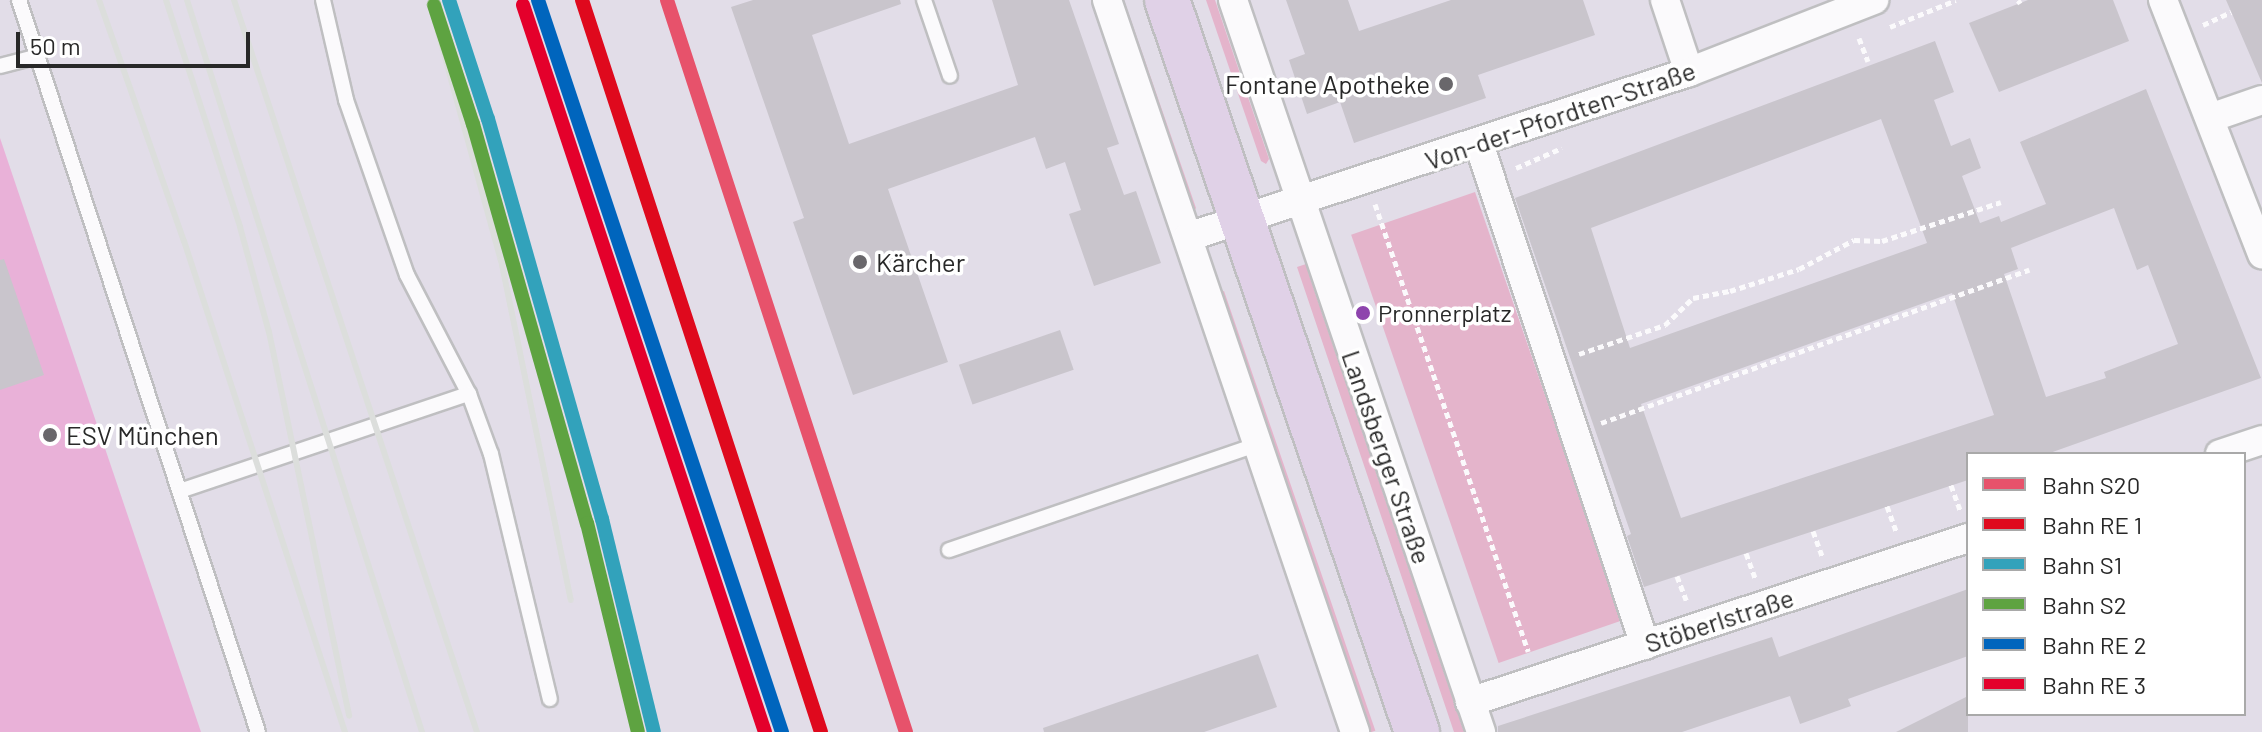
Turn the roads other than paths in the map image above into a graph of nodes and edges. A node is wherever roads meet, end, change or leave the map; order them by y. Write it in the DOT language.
graph roads {
  1 [pos="19,0"];
  2 [pos="323,0"];
  3 [pos="924,0"];
  4 [pos="1107,0"];
  5 [pos="1167,0"];
  6 [pos="1233,0"];
  7 [pos="1665,0"];
  8 [pos="1874,0"];
  9 [pos="2163,0"];
  10 [pos="39,56"];
  11 [pos="0,66"];
  12 [pos="1689,72"];
  13 [pos="950,76"];
  14 [pos="2262,100"];
  15 [pos="2210,118"];
  16 [pos="1479,144"];
  17 [pos="1301,198"];
  18 [pos="1242,218"];
  19 [pos="1188,237"];
  20 [pos="2262,254"];
  21 [pos="469,394"];
  22 [pos="2262,440"];
  23 [pos="1258,444"];
  24 [pos="2226,452"];
  25 [pos="180,491"];
  26 [pos="1966,539"];
  27 [pos="949,550"];
  28 [pos="1645,645"];
  29 [pos="550,699"];
  30 [pos="1470,702"];
  31 [pos="258,732"];
  32 [pos="1355,732"];
  33 [pos="1417,732"];
  34 [pos="1481,732"];
  1 -- 10 [label="lane"];
  2 -- 21 [label="lane"];
  3 -- 13 [label="lane"];
  4 -- 19 [label="street"];
  5 -- 18 [label="main road"];
  6 -- 17 [label="street, Landsberger Straße"];
  7 -- 12 [label="street"];
  8 -- 12 [label="street, Von-der-Pfordten-Straße"];
  9 -- 15 [label="street"];
  10 -- 11 [label="lane"];
  10 -- 25 [label="lane"];
  12 -- 16 [label="street, Von-der-Pfordten-Straße"];
  14 -- 15 [label="street"];
  15 -- 20 [label="street"];
  16 -- 17 [label="street, Von-der-Pfordten-Straße"];
  16 -- 28 [label="street"];
  17 -- 18 [label="street, Von-der-Pfordten-Straße"];
  17 -- 30 [label="street, Landsberger Straße"];
  18 -- 19 [label="street"];
  18 -- 33 [label="main road"];
  19 -- 23 [label="street"];
  21 -- 25 [label="lane"];
  21 -- 29 [label="lane"];
  22 -- 24 [label="street"];
  23 -- 27 [label="lane"];
  23 -- 32 [label="street"];
  25 -- 31 [label="lane"];
  26 -- 28 [label="street, Stöberlstraße"];
  28 -- 30 [label="street, Stöberlstraße"];
  30 -- 34 [label="street, Landsberger Straße"];
}
